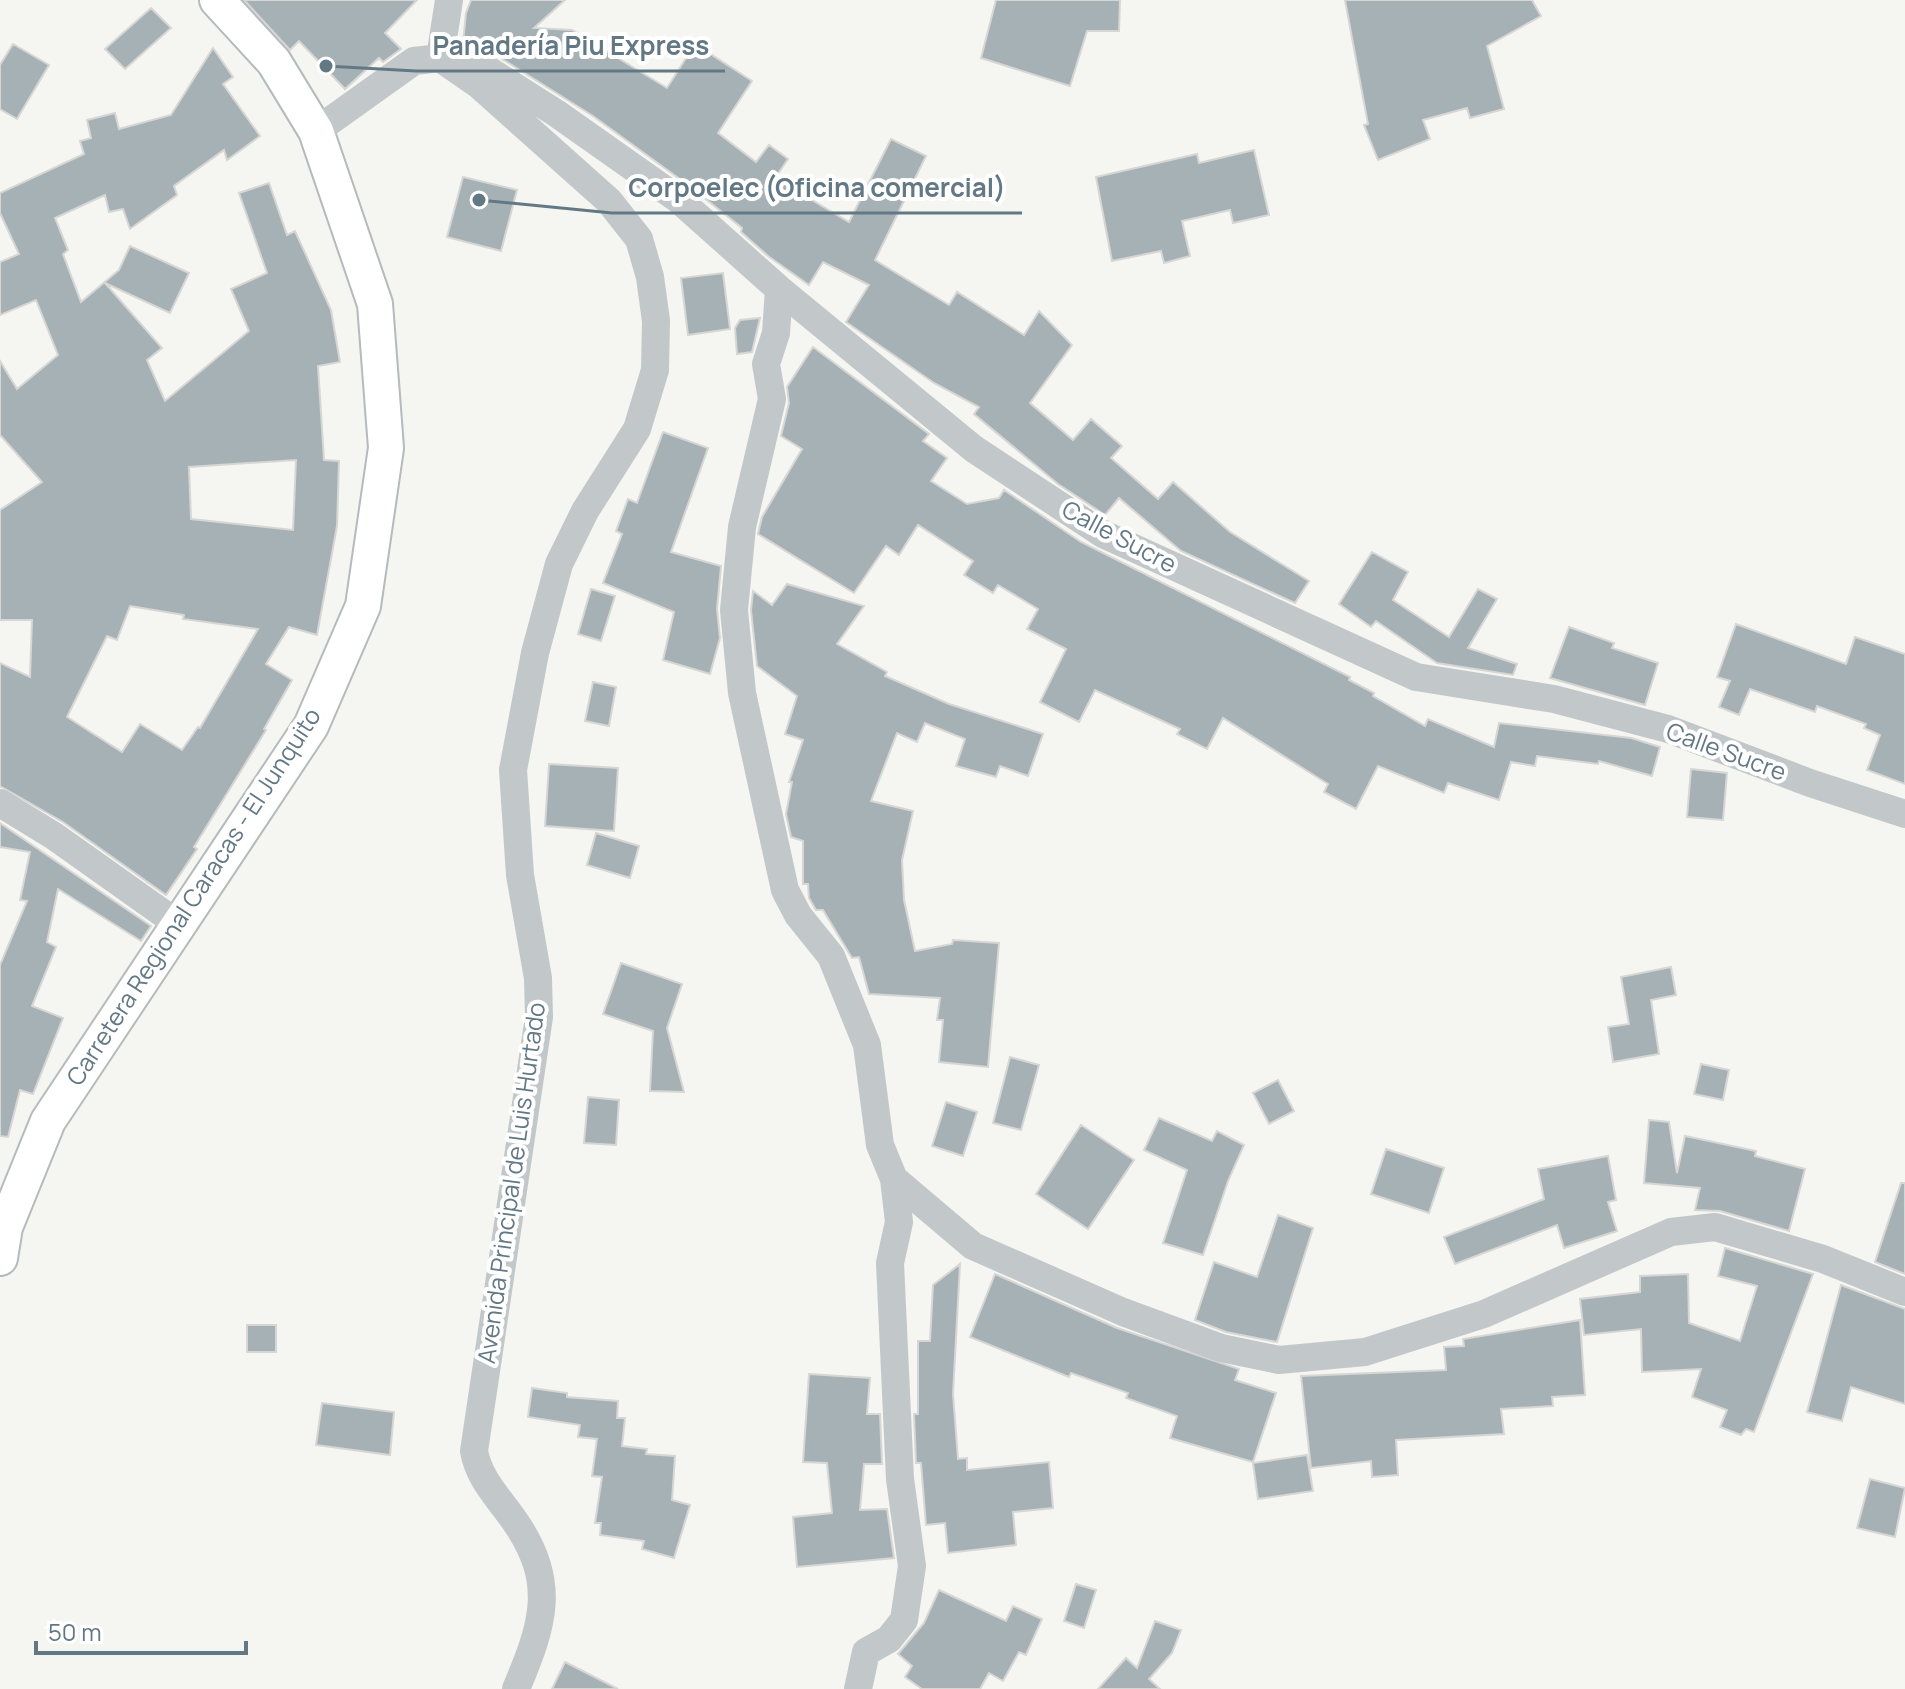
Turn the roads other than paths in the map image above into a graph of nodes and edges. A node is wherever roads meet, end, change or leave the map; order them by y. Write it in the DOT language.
graph roads {
  1 [pos="217,0"];
  2 [pos="449,0"];
  3 [pos="440,58"];
  4 [pos="316,131"];
  5 [pos="779,289"];
  6 [pos="0,803"];
  7 [pos="1905,814"];
  8 [pos="178,924"];
  9 [pos="894,1179"];
  10 [pos="0,1258"];
  11 [pos="1905,1292"];
  12 [pos="516,1689"];
  13 [pos="858,1689"];
  1 -- 4 [label="main road, Carretera Regional Caracas - El Junquito"];
  2 -- 3 [label="street"];
  3 -- 4 [label="street"];
  3 -- 5 [label="street, Calle Sucre"];
  3 -- 12 [label="street, Avenida Principal de Luis Hurtado"];
  4 -- 8 [label="main road, Carretera Regional Caracas - El Junquito"];
  5 -- 7 [label="street, Calle Sucre"];
  5 -- 9 [label="street"];
  6 -- 8 [label="street"];
  8 -- 10 [label="main road, Carretera Regional Caracas - El Junquito"];
  9 -- 11 [label="street"];
  9 -- 13 [label="street"];
}
